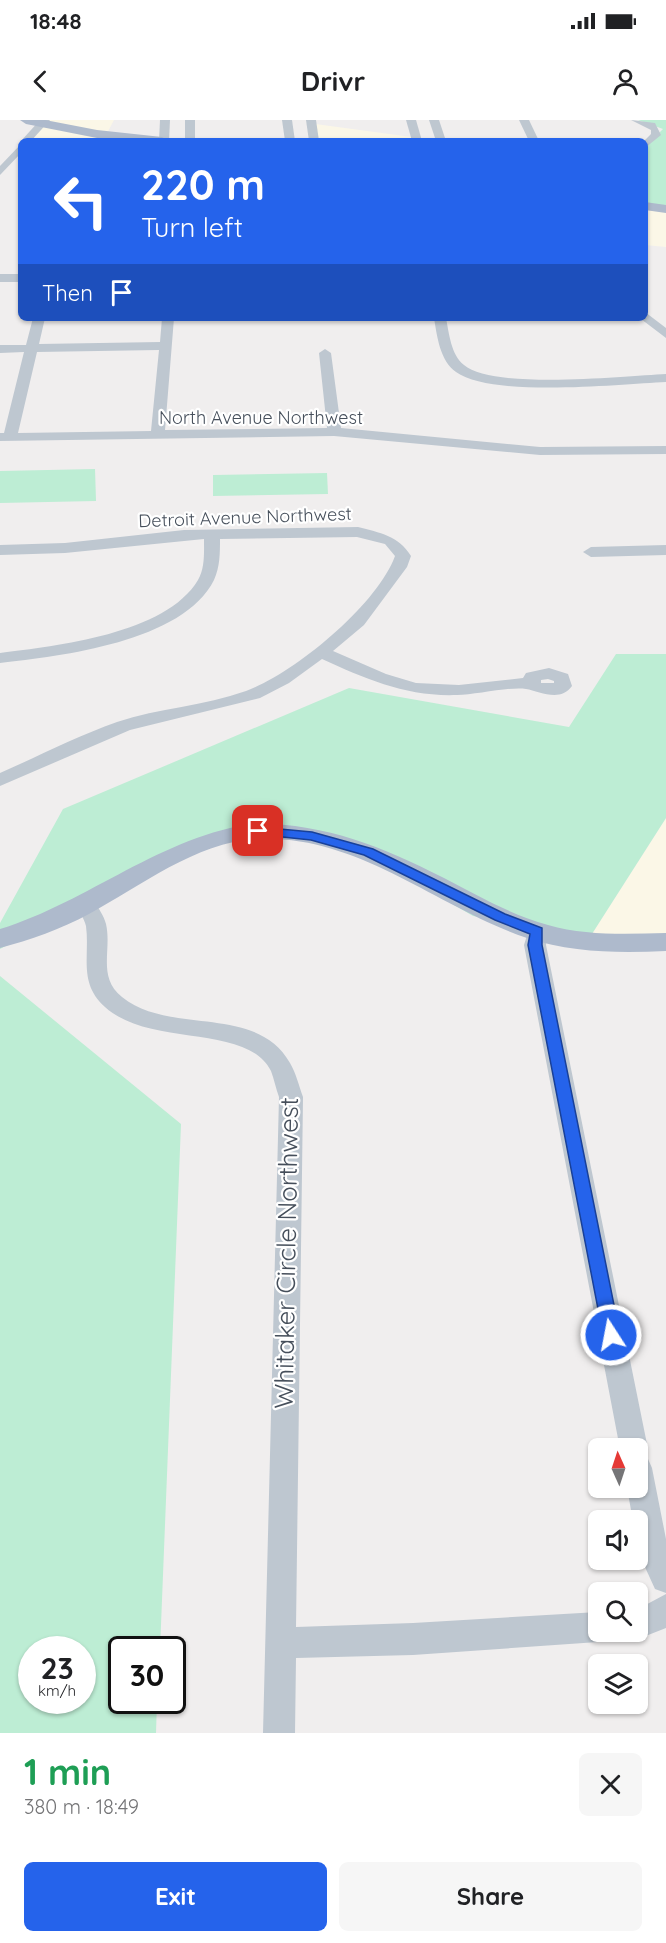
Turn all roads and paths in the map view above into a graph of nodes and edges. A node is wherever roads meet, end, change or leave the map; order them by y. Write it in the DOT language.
graph roads {
  1 [pos="26,120"];
  2 [pos="165,120"];
  3 [pos="190,120"];
  4 [pos="287,120"];
  5 [pos="311,120"];
  6 [pos="411,120"];
  7 [pos="434,120"];
  8 [pos="524,120"];
  9 [pos="636,120"];
  10 [pos="43,122"];
  11 [pos="29,138"];
  12 [pos="135,138"];
  13 [pos="163,138"];
  14 [pos="190,138"];
  15 [pos="290,138"];
  16 [pos="314,138"];
  17 [pos="416,138"];
  18 [pos="440,138"];
  19 [pos="533,138"];
  20 [pos="648,142"];
  21 [pos="18,151"];
  22 [pos="0,156"];
  23 [pos="13,157"];
  24 [pos="0,172"];
  25 [pos="648,206"];
  26 [pos="666,209"];
  27 [pos="0,278"];
  28 [pos="18,278"];
  29 [pos="648,319"];
  30 [pos="38,321"];
  31 [pos="168,321"];
  32 [pos="441,321"];
  33 [pos="666,334"];
  34 [pos="166,346"];
  35 [pos="31,348"];
  36 [pos="0,349"];
  37 [pos="326,353"];
  38 [pos="666,378"];
  39 [pos="334,432"];
  40 [pos="158,435"];
  41 [pos="5,437"];
  42 [pos="666,450"];
  43 [pos="212,534"];
  44 [pos="0,550"];
  45 [pos="666,550"];
  46 [pos="591,552"];
  47 [pos="321,652"];
  48 [pos="0,658"];
  49 [pos="531,683"];
  50 [pos="0,780"];
  51 [pos="86,905"];
  52 [pos="537,931"];
  53 [pos="0,939"];
  54 [pos="666,942"];
  55 [pos="632,1438"];
  56 [pos="644,1498"];
  57 [pos="666,1578"];
  58 [pos="666,1609"];
  59 [pos="648,1620"];
  60 [pos="588,1628"];
  61 [pos="280,1643"];
  62 [pos="279,1733"];
  1 -- 10 [label="main road"];
  2 -- 13 [label="street"];
  3 -- 14 [label="street"];
  4 -- 15 [label="street"];
  5 -- 16 [label="street"];
  6 -- 17 [label="street"];
  7 -- 18 [label="street"];
  8 -- 19 [label="street"];
  9 -- 20 [label="street"];
  10 -- 11 [label="street"];
  10 -- 12 [label="main road"];
  21 -- 23 [label="street"];
  22 -- 23 [label="street"];
  23 -- 24 [label="street"];
  25 -- 26 [label="main road"];
  27 -- 28 [label="street"];
  29 -- 33 [label="street"];
  30 -- 35 [label="street"];
  31 -- 34 [label="street"];
  32 -- 38 [label="street"];
  34 -- 35 [label="street"];
  34 -- 40 [label="street"];
  35 -- 36 [label="street"];
  35 -- 41 [label="street"];
  37 -- 39 [label="street"];
  39 -- 40 [label="street, North Avenue Northwest"];
  39 -- 42 [label="street, North Avenue Northwest"];
  40 -- 41 [label="street, North Avenue Northwest"];
  43 -- 44 [label="street, Detroit Avenue Northwest"];
  43 -- 47 [label="street, Detroit Avenue Northwest"];
  43 -- 48 [label="street"];
  45 -- 46 [label="street"];
  47 -- 49 [label="street"];
  47 -- 50 [label="street, Detroit Avenue Northwest"];
  51 -- 52 [label="main road"];
  51 -- 53 [label="main road"];
  51 -- 61 [label="street, Whitaker Circle Northwest"];
  52 -- 54 [label="main road"];
  52 -- 55 [label="street"];
  56 -- 57 [label="street"];
  58 -- 59 [label="street"];
  60 -- 61 [label="street"];
  61 -- 62 [label="street, Whitaker Circle Northwest"];
}
